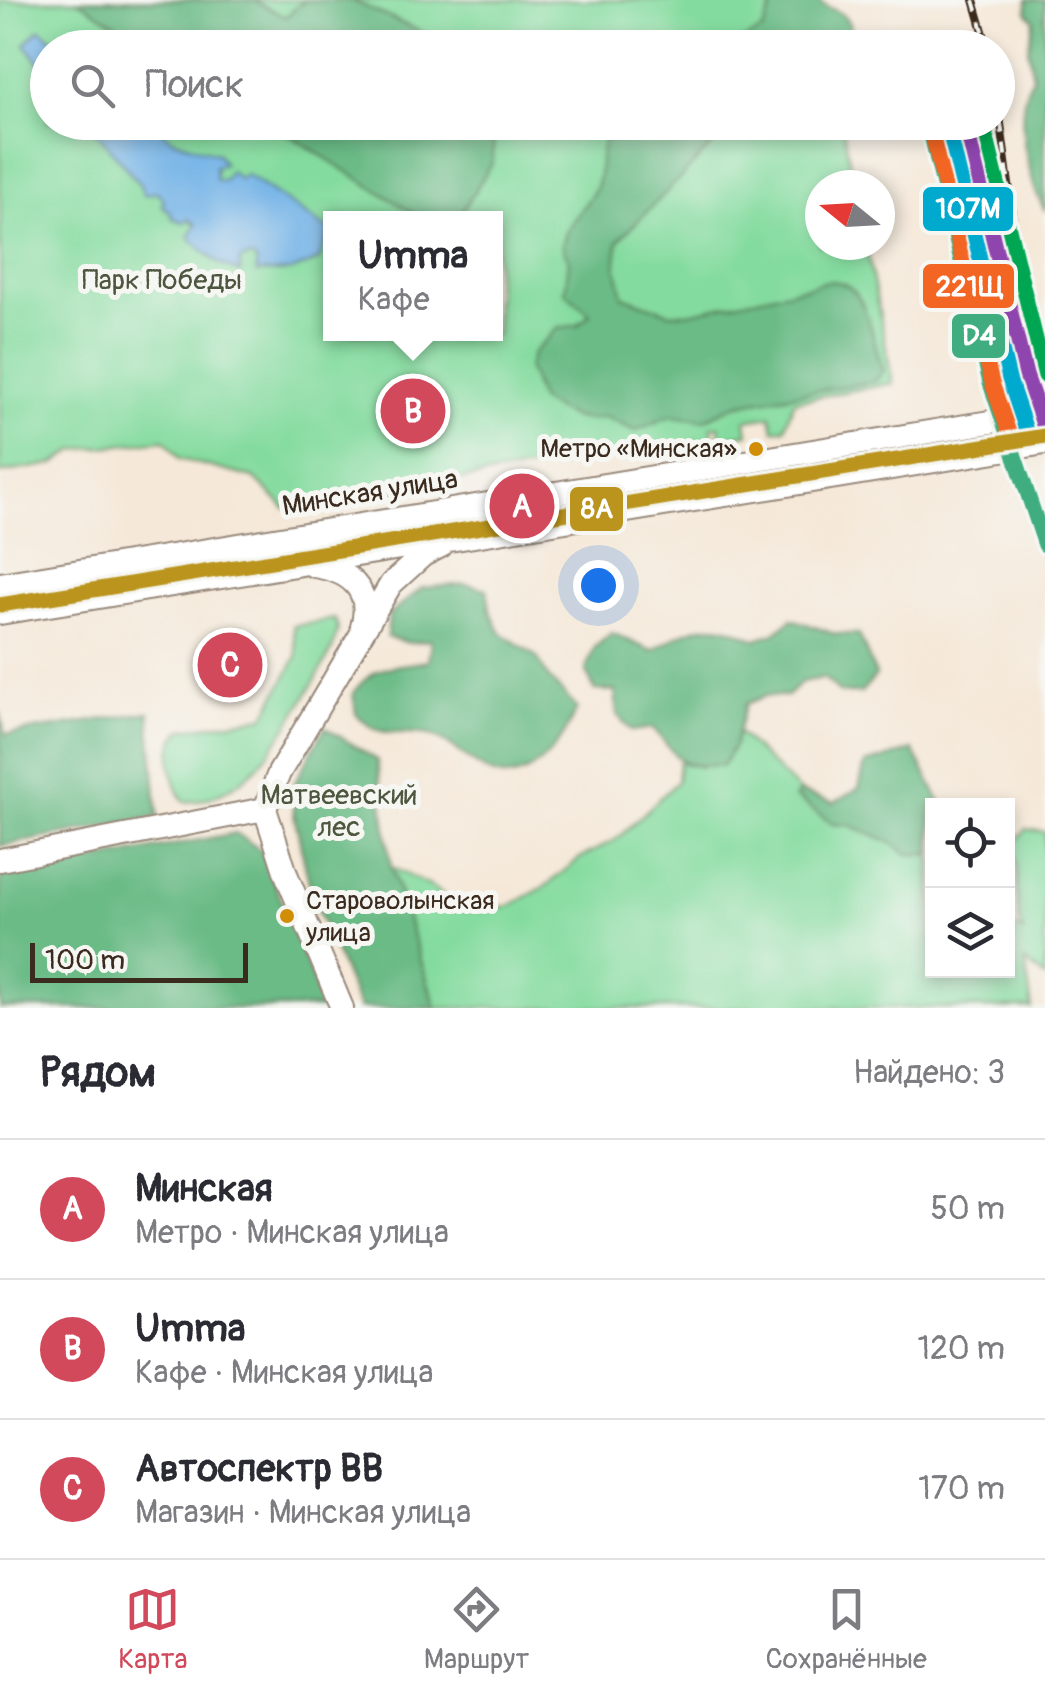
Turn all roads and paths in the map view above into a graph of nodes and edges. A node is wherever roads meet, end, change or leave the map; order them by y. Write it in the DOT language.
graph roads {
  1 [pos="1045,413"];
  2 [pos="1045,443"];
  3 [pos="458,538"];
  4 [pos="298,564"];
  5 [pos="0,584"];
  6 [pos="0,613"];
  7 [pos="359,635"];
  8 [pos="266,809"];
  9 [pos="0,860"];
  10 [pos="342,1008"];
  1 -- 5 [label="main road, Минская улица"];
  2 -- 3 [label="main road"];
  3 -- 4 [label="main road"];
  3 -- 7 [label="main road"];
  4 -- 6 [label="main road"];
  4 -- 7 [label="main road"];
  7 -- 8 [label="main road"];
  8 -- 9 [label="main road"];
  8 -- 10 [label="main road"];
}
